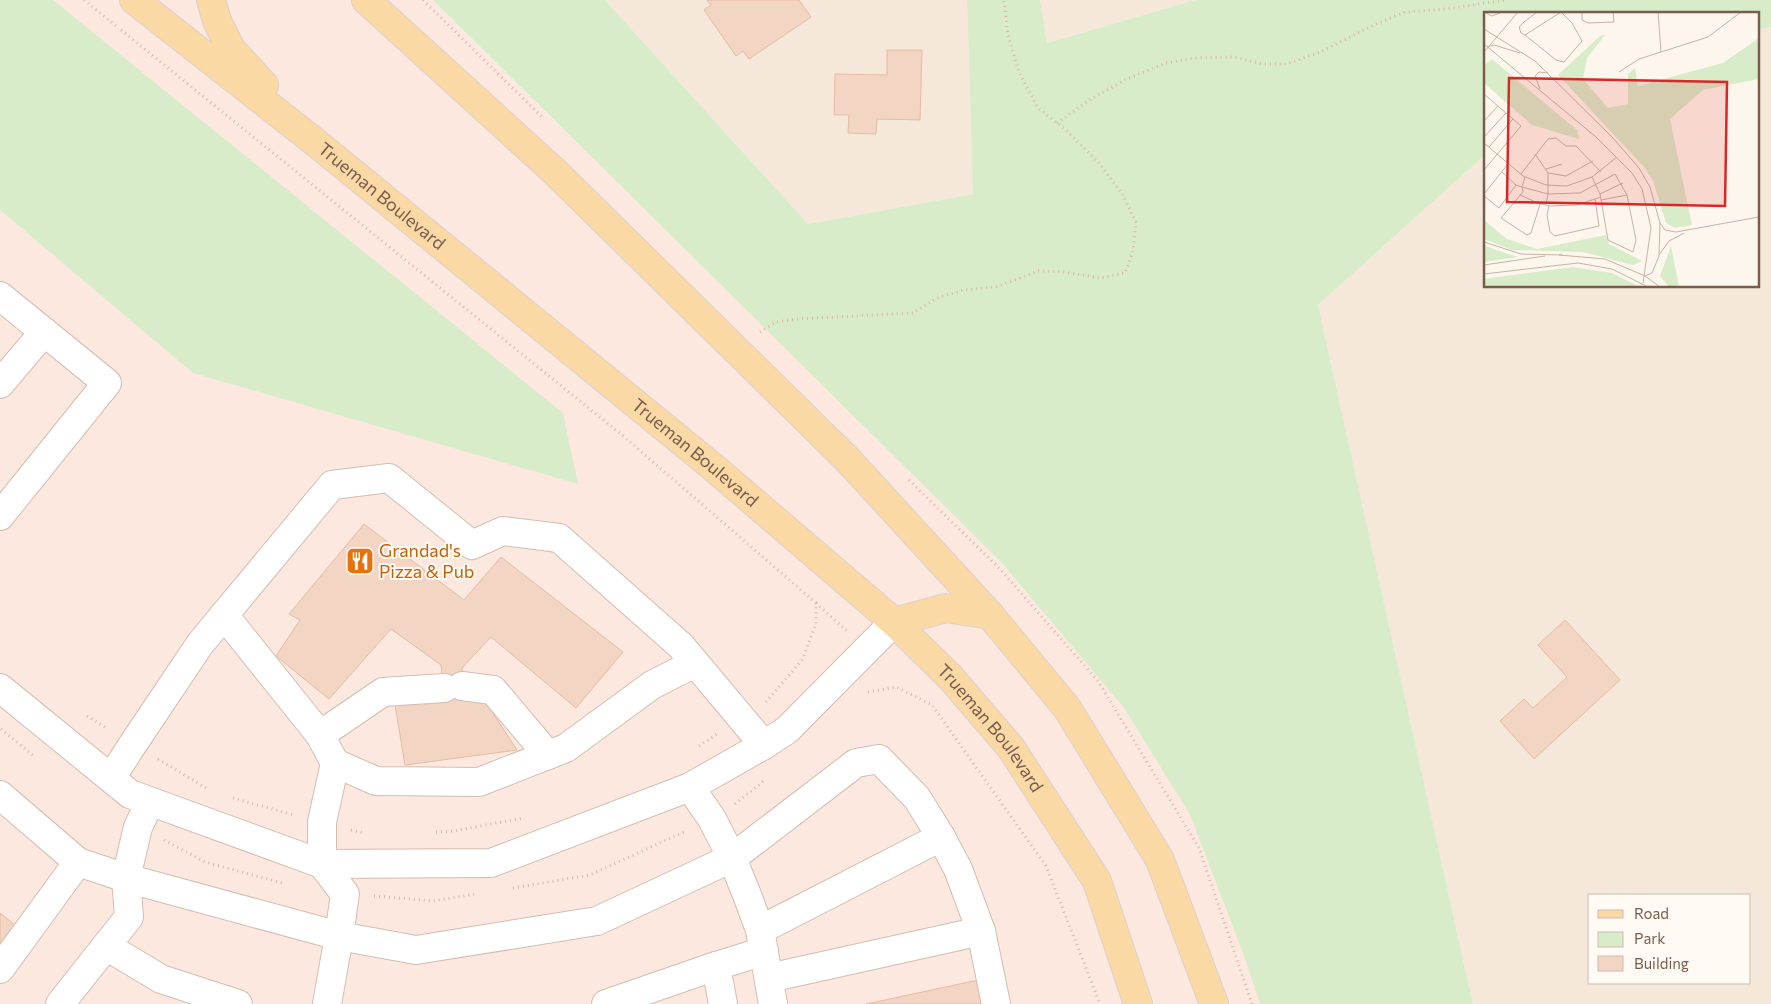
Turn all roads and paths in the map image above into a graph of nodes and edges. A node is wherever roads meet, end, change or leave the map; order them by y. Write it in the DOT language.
graph roads {
  1 [pos="134,0"];
  2 [pos="211,0"];
  3 [pos="366,0"];
  4 [pos="1004,0"];
  5 [pos="1505,0"];
  6 [pos="1057,123"];
  7 [pos="315,142"];
  8 [pos="0,296"];
  9 [pos="44,332"];
  10 [pos="759,332"];
  11 [pos="0,384"];
  12 [pos="0,516"];
  13 [pos="224,615"];
  14 [pos="990,615"];
  15 [pos="894,622"];
  16 [pos="695,663"];
  17 [pos="3,697"];
  18 [pos="320,735"];
  19 [pos="764,745"];
  20 [pos="548,755"];
  21 [pos="335,763"];
  22 [pos="111,778"];
  23 [pos="690,787"];
  24 [pos="0,795"];
  25 [pos="150,802"];
  26 [pos="940,837"];
  27 [pos="732,858"];
  28 [pos="78,862"];
  29 [pos="322,864"];
  30 [pos="126,878"];
  31 [pos="981,931"];
  32 [pos="340,936"];
  33 [pos="762,940"];
  34 [pos="106,946"];
  35 [pos="716,966"];
  36 [pos="0,970"];
  37 [pos="771,991"];
  38 [pos="60,1004"];
  39 [pos="238,1004"];
  40 [pos="327,1004"];
  41 [pos="606,1004"];
  42 [pos="723,1004"];
  43 [pos="996,1004"];
  44 [pos="1138,1004"];
  45 [pos="1214,1004"];
  1 -- 7 [label="main road, Trueman Boulevard"];
  2 -- 7 [label="main road"];
  3 -- 14 [label="main road"];
  4 -- 6 [label="path"];
  5 -- 6 [label="path"];
  6 -- 10 [label="path"];
  7 -- 15 [label="main road, Trueman Boulevard"];
  8 -- 9 [label="lane"];
  9 -- 11 [label="lane"];
  9 -- 12 [label="lane"];
  13 -- 16 [label="lane"];
  13 -- 18 [label="lane"];
  13 -- 22 [label="lane"];
  14 -- 15 [label="main road"];
  14 -- 45 [label="main road"];
  15 -- 19 [label="lane"];
  15 -- 44 [label="main road, Trueman Boulevard"];
  16 -- 19 [label="lane"];
  16 -- 20 [label="lane"];
  17 -- 22 [label="lane"];
  18 -- 20 [label="lane"];
  18 -- 21 [label="lane"];
  19 -- 23 [label="lane"];
  20 -- 21 [label="lane"];
  21 -- 29 [label="lane"];
  22 -- 25 [label="lane"];
  23 -- 27 [label="lane"];
  23 -- 29 [label="lane"];
  24 -- 28 [label="lane"];
  25 -- 29 [label="lane"];
  25 -- 30 [label="lane"];
  26 -- 27 [label="lane"];
  26 -- 31 [label="lane"];
  26 -- 33 [label="lane"];
  27 -- 32 [label="lane"];
  27 -- 33 [label="lane"];
  28 -- 30 [label="lane"];
  28 -- 36 [label="lane"];
  29 -- 32 [label="lane"];
  30 -- 32 [label="lane"];
  30 -- 34 [label="lane"];
  31 -- 37 [label="lane"];
  31 -- 43 [label="lane"];
  32 -- 40 [label="lane"];
  33 -- 35 [label="lane"];
  33 -- 37 [label="lane"];
  34 -- 38 [label="lane"];
  34 -- 39 [label="lane"];
  35 -- 41 [label="lane"];
  35 -- 42 [label="lane"];
}
